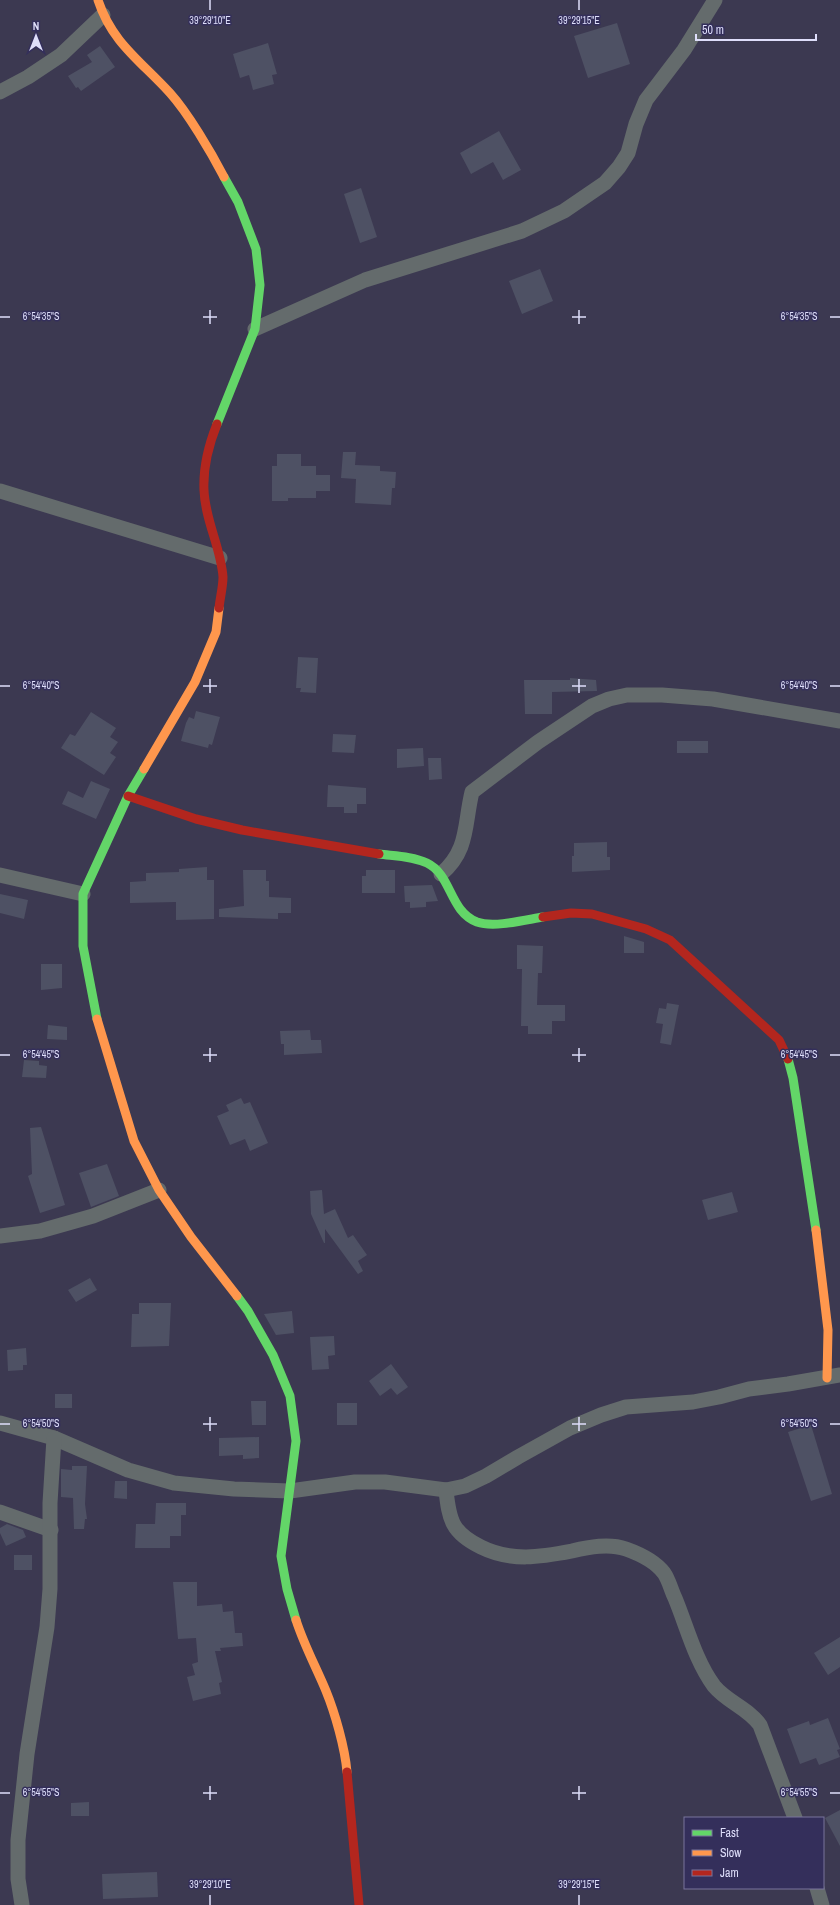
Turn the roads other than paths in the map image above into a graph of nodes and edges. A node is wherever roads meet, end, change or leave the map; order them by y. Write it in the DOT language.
graph roads {
  1 [pos="98,0"];
  2 [pos="715,0"];
  3 [pos="103,15"];
  4 [pos="0,92"];
  5 [pos="255,329"];
  6 [pos="0,491"];
  7 [pos="220,558"];
  8 [pos="840,721"];
  9 [pos="128,796"];
  10 [pos="441,874"];
  11 [pos="0,875"];
  12 [pos="83,894"];
  13 [pos="159,1190"];
  14 [pos="0,1236"];
  15 [pos="834,1377"];
  16 [pos="0,1423"];
  17 [pos="54,1438"];
  18 [pos="290,1490"];
  19 [pos="446,1490"];
  20 [pos="0,1512"];
  21 [pos="51,1530"];
  22 [pos="795,1817"];
  23 [pos="817,1889"];
  24 [pos="22,1905"];
  25 [pos="359,1905"];
  26 [pos="822,1905"];
  1 -- 3 [label="street"];
  2 -- 5 [label="street"];
  3 -- 4 [label="street"];
  3 -- 5 [label="street"];
  5 -- 7 [label="street"];
  6 -- 7 [label="street"];
  7 -- 9 [label="street"];
  8 -- 10 [label="street"];
  9 -- 10 [label="street"];
  9 -- 12 [label="street"];
  10 -- 15 [label="street"];
  11 -- 12 [label="street"];
  12 -- 13 [label="street"];
  13 -- 14 [label="street"];
  13 -- 18 [label="street"];
  15 -- 19 [label="street"];
  16 -- 17 [label="street"];
  17 -- 18 [label="street"];
  17 -- 21 [label="street"];
  18 -- 19 [label="street"];
  18 -- 25 [label="street"];
  19 -- 22 [label="street"];
  20 -- 21 [label="street"];
  21 -- 24 [label="street"];
  23 -- 26 [label="street"];
}
